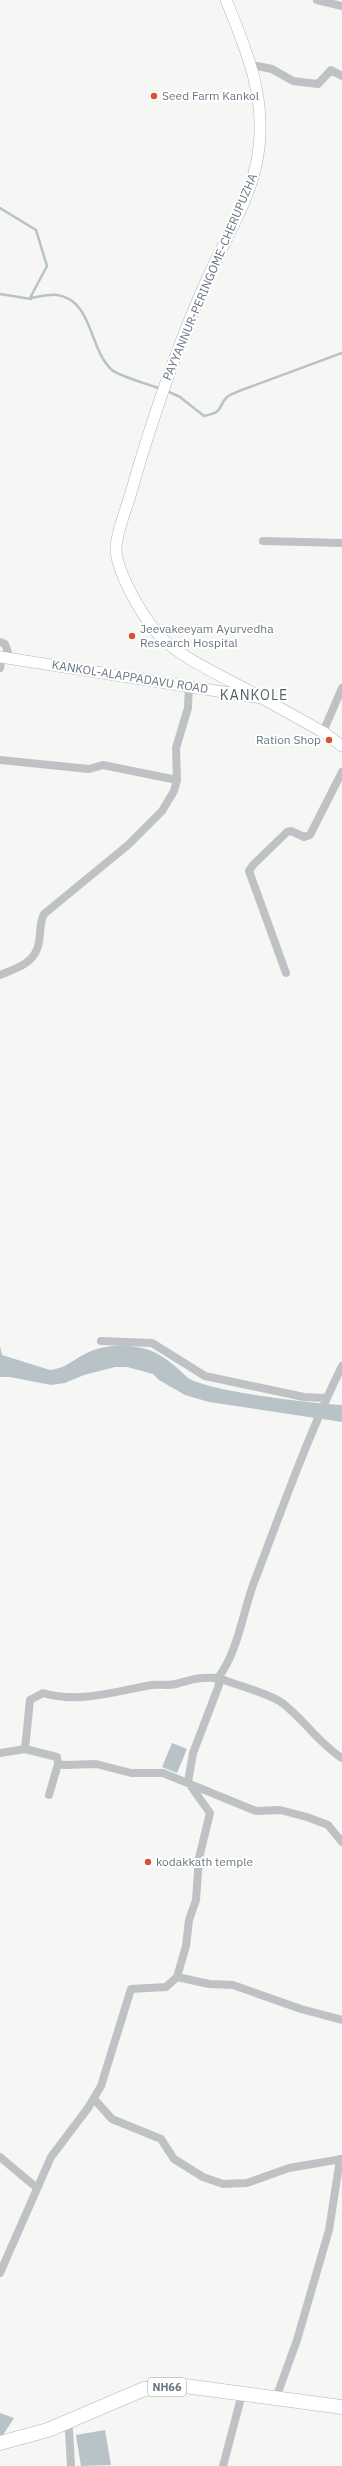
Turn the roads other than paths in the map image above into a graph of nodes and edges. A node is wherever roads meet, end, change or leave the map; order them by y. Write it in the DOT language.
graph roads {
  1 [pos="226,0"];
  2 [pos="317,0"];
  3 [pos="342,6"];
  4 [pos="252,65"];
  5 [pos="342,76"];
  6 [pos="263,541"];
  7 [pos="342,543"];
  8 [pos="0,642"];
  9 [pos="3,660"];
  10 [pos="189,685"];
  11 [pos="342,688"];
  12 [pos="262,698"];
  13 [pos="323,732"];
  14 [pos="342,746"];
  15 [pos="0,760"];
  16 [pos="342,772"];
  17 [pos="176,780"];
  18 [pos="286,973"];
  19 [pos="0,974"];
  20 [pos="101,1341"];
  21 [pos="342,1366"];
  22 [pos="326,1398"];
  23 [pos="218,1678"];
  24 [pos="25,1749"];
  25 [pos="0,1753"];
  26 [pos="342,1758"];
  27 [pos="58,1764"];
  28 [pos="188,1782"];
  29 [pos="50,1795"];
  30 [pos="342,1842"];
  31 [pos="177,1977"];
  32 [pos="342,2020"];
  33 [pos="94,2099"];
  34 [pos="0,2157"];
  35 [pos="341,2159"];
  36 [pos="37,2188"];
  37 [pos="0,2273"];
  38 [pos="242,2394"];
  39 [pos="276,2398"];
  40 [pos="342,2407"];
  41 [pos="62,2424"];
  42 [pos="0,2442"];
  43 [pos="71,2466"];
  44 [pos="223,2466"];
  1 -- 4 [label="main road, PAYYANNUR-PERINGOME-CHERUPUZHA"];
  2 -- 3 [label="street"];
  4 -- 5 [label="street"];
  4 -- 12 [label="main road, PAYYANNUR-PERINGOME-CHERUPUZHA"];
  6 -- 7 [label="street"];
  8 -- 9 [label="street"];
  9 -- 10 [label="main road, KANKOL-ALAPPADAVU ROAD"];
  10 -- 12 [label="main road, KANKOL-ALAPPADAVU ROAD"];
  10 -- 17 [label="street"];
  11 -- 13 [label="street"];
  12 -- 13 [label="main road, KANKOL-ALAPPADAVU ROAD"];
  13 -- 14 [label="main road, KANKOL-ALAPPADAVU ROAD"];
  15 -- 17 [label="street"];
  16 -- 18 [label="street"];
  17 -- 19 [label="street"];
  20 -- 22 [label="street"];
  21 -- 22 [label="street"];
  22 -- 23 [label="street"];
  23 -- 24 [label="street"];
  23 -- 26 [label="street"];
  23 -- 28 [label="street"];
  24 -- 25 [label="street"];
  24 -- 27 [label="street"];
  27 -- 28 [label="street"];
  27 -- 29 [label="street"];
  28 -- 30 [label="street"];
  28 -- 31 [label="street"];
  31 -- 32 [label="street"];
  31 -- 33 [label="street"];
  33 -- 35 [label="street"];
  33 -- 36 [label="street"];
  34 -- 36 [label="street"];
  35 -- 39 [label="street"];
  36 -- 37 [label="street"];
  38 -- 39 [label="highway, NH66"];
  38 -- 41 [label="highway, NH66"];
  38 -- 44 [label="street"];
  39 -- 40 [label="highway, NH66"];
  41 -- 42 [label="highway, NH66"];
  41 -- 43 [label="street"];
}
